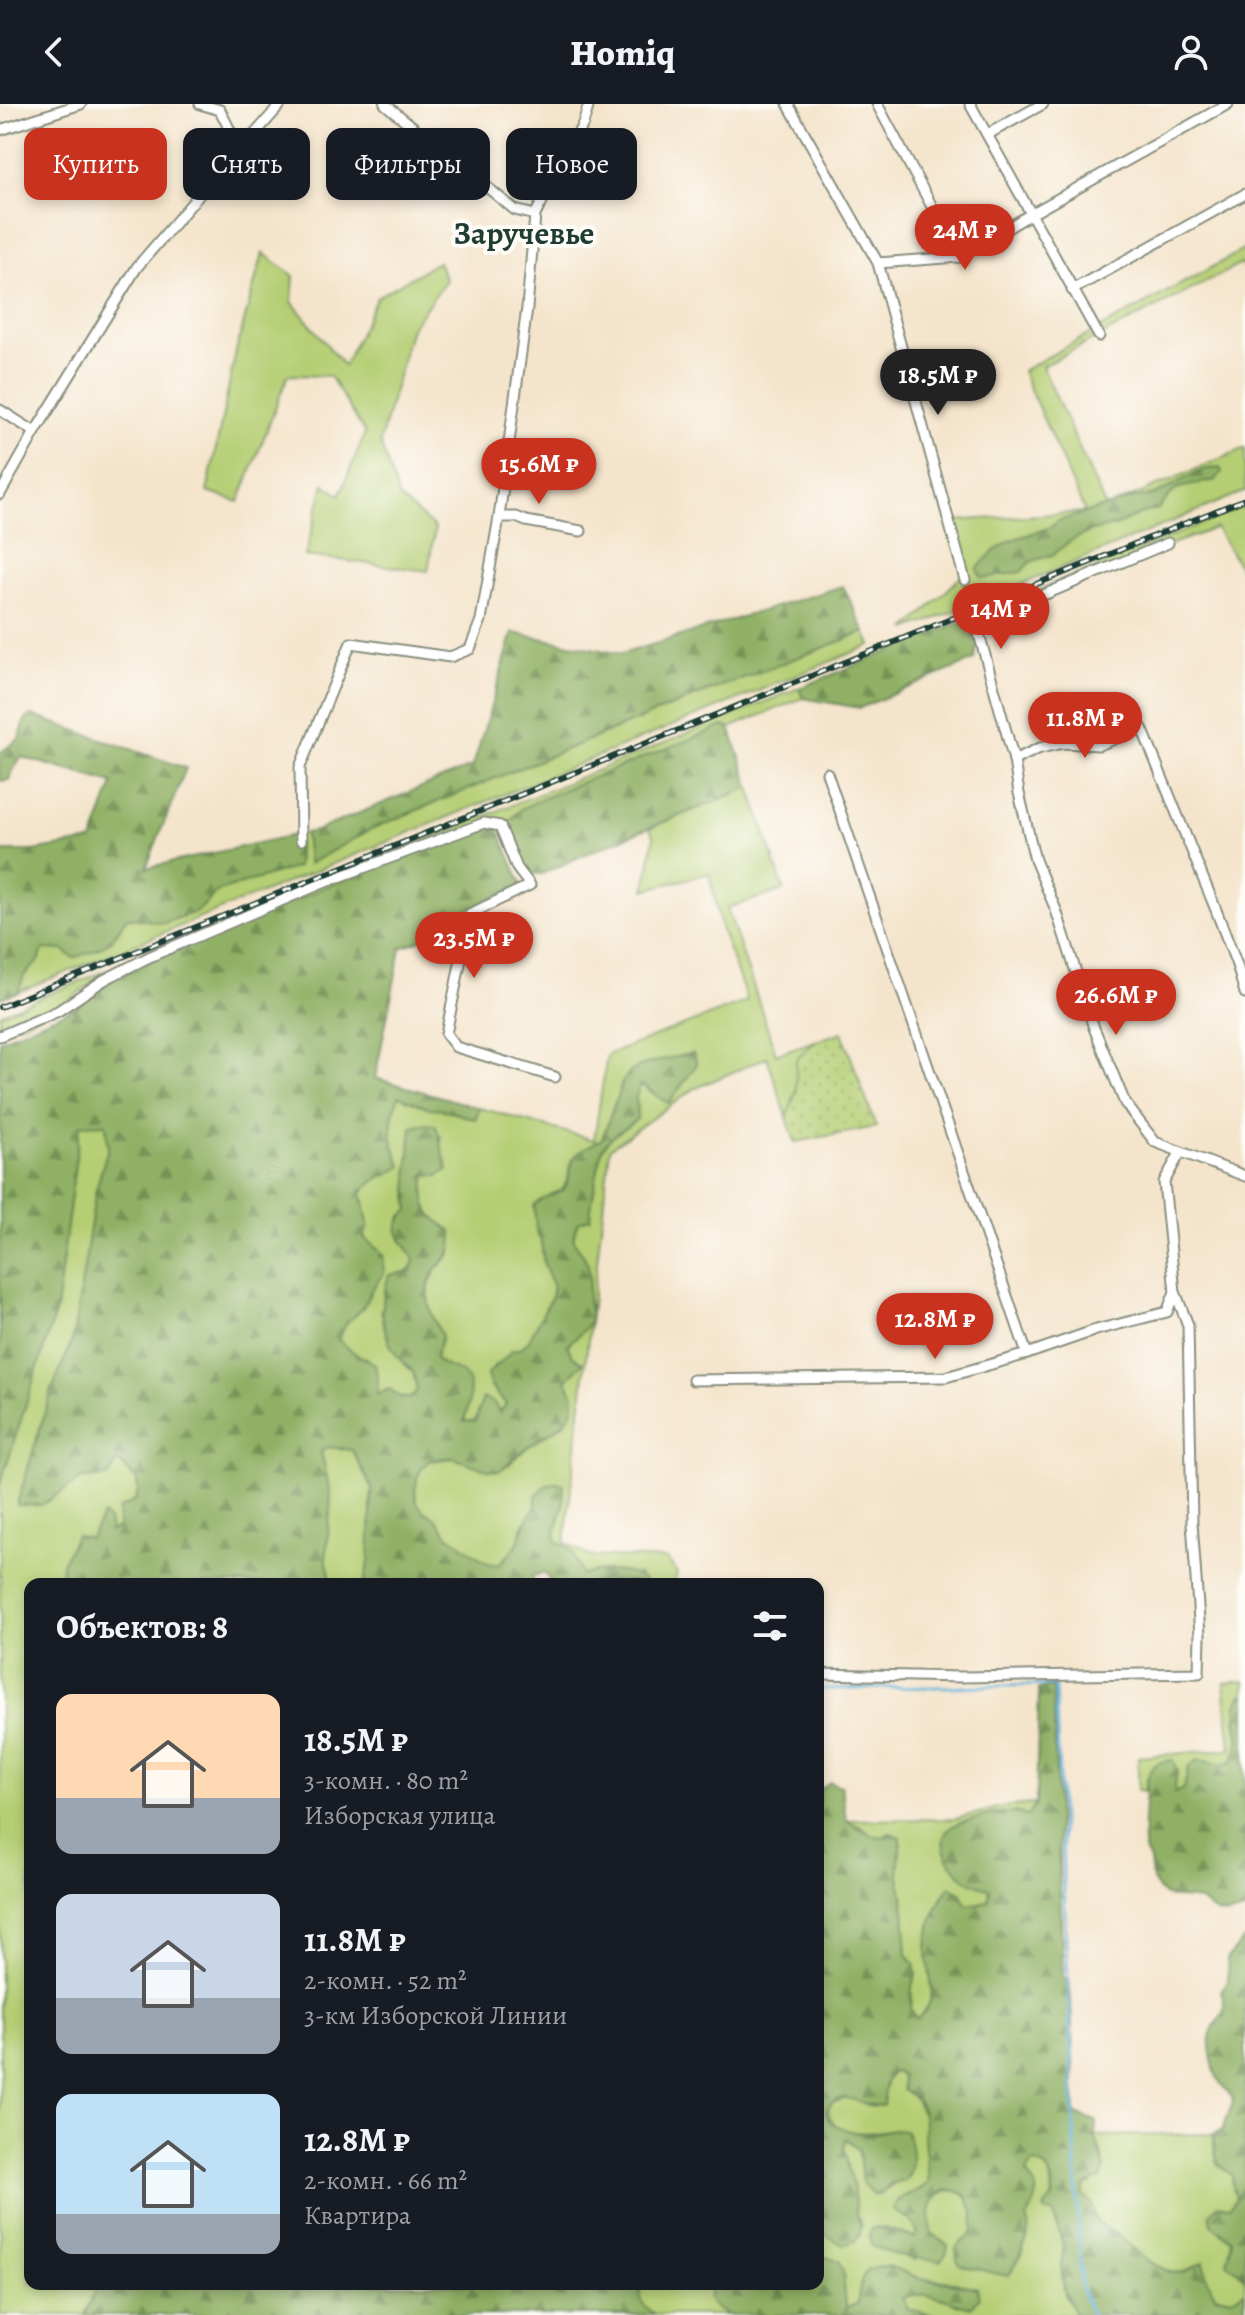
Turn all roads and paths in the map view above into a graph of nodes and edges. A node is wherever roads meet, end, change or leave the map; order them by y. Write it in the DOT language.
graph roads {
  1 [pos="81,104"];
  2 [pos="200,104"];
  3 [pos="281,104"];
  4 [pos="385,104"];
  5 [pos="589,104"];
  6 [pos="788,104"];
  7 [pos="877,104"];
  8 [pos="970,104"];
  9 [pos="1043,104"];
  10 [pos="1228,104"];
  11 [pos="229,128"];
  12 [pos="260,128"];
  13 [pos="0,130"];
  14 [pos="988,134"];
  15 [pos="1245,194"];
  16 [pos="195,200"];
  17 [pos="1031,214"];
  18 [pos="535,215"];
  19 [pos="959,257"];
  20 [pos="878,263"];
  21 [pos="1072,290"];
  22 [pos="1099,336"];
  23 [pos="0,410"];
  24 [pos="35,432"];
  25 [pos="0,494"];
  26 [pos="499,517"];
  27 [pos="581,531"];
  28 [pos="1168,543"];
  29 [pos="965,580"];
  30 [pos="1014,760"];
  31 [pos="827,773"];
  32 [pos="301,840"];
  33 [pos="1245,993"];
  34 [pos="0,1036"];
  35 [pos="555,1077"];
  36 [pos="1180,1153"];
  37 [pos="1245,1176"];
  38 [pos="1175,1292"];
  39 [pos="1027,1354"];
  40 [pos="693,1380"];
  41 [pos="824,1674"];
  1 -- 13 [label="street"];
  2 -- 11 [label="street"];
  3 -- 12 [label="street"];
  4 -- 18 [label="street"];
  5 -- 18 [label="street"];
  6 -- 20 [label="street"];
  7 -- 19 [label="street"];
  8 -- 14 [label="street"];
  9 -- 14 [label="street"];
  10 -- 17 [label="street"];
  14 -- 17 [label="street"];
  15 -- 21 [label="street"];
  16 -- 24 [label="street"];
  17 -- 19 [label="street"];
  17 -- 21 [label="street"];
  18 -- 26 [label="street"];
  19 -- 20 [label="street"];
  20 -- 29 [label="street"];
  21 -- 22 [label="street"];
  23 -- 24 [label="street"];
  24 -- 25 [label="street"];
  26 -- 27 [label="street"];
  26 -- 32 [label="street"];
  28 -- 30 [label="street"];
  30 -- 33 [label="street"];
  30 -- 36 [label="street"];
  31 -- 39 [label="street"];
  34 -- 35 [label="street"];
  36 -- 37 [label="street"];
  36 -- 38 [label="street"];
  38 -- 39 [label="street"];
  38 -- 41 [label="street"];
  39 -- 40 [label="street"];
}
